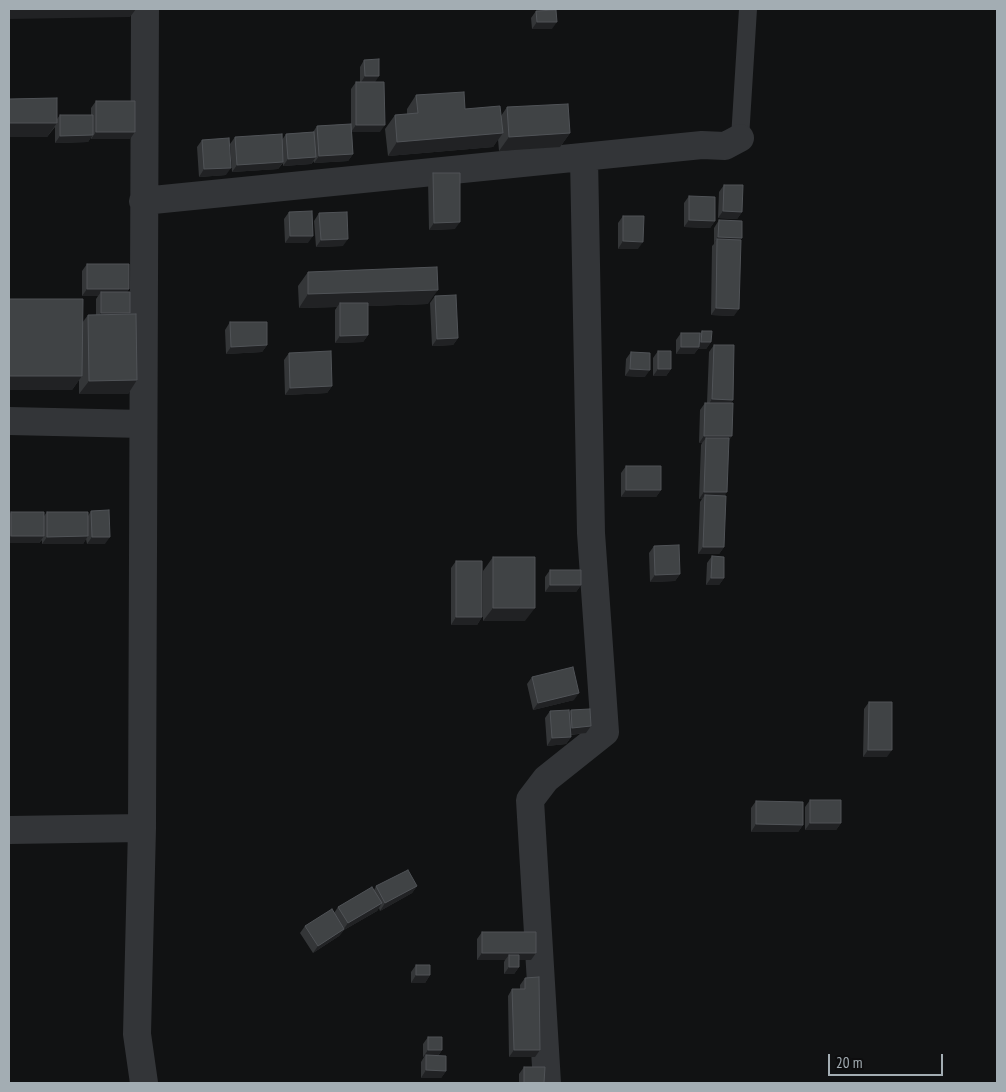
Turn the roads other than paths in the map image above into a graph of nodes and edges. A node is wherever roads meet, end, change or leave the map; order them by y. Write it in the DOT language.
graph roads {
  1 [pos="145,9"];
  2 [pos="748,9"];
  3 [pos="740,138"];
  4 [pos="584,157"];
  5 [pos="143,201"];
  6 [pos="9,421"];
  7 [pos="143,424"];
  8 [pos="142,828"];
  9 [pos="9,830"];
  10 [pos="144,1083"];
  11 [pos="547,1083"];
  1 -- 5 [label="street"];
  2 -- 3 [label="lane"];
  3 -- 4 [label="street"];
  4 -- 5 [label="street"];
  4 -- 11 [label="street"];
  5 -- 7 [label="street"];
  6 -- 7 [label="street"];
  7 -- 8 [label="street"];
  8 -- 9 [label="street"];
  8 -- 10 [label="street"];
}
